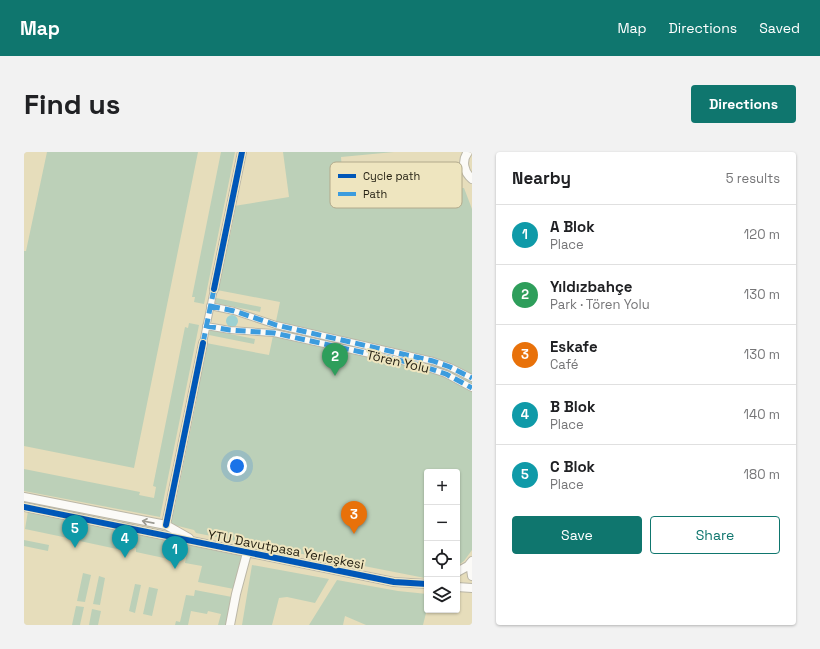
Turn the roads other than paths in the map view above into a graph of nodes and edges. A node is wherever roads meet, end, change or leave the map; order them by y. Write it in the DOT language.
graph roads {
  1 [pos="242,152"];
  2 [pos="468,152"];
  3 [pos="472,179"];
  4 [pos="214,289"];
  5 [pos="210,306"];
  6 [pos="206,326"];
  7 [pos="203,342"];
  8 [pos="472,378"];
  9 [pos="472,388"];
  10 [pos="24,497"];
  11 [pos="24,507"];
  12 [pos="166,525"];
  13 [pos="196,542"];
  14 [pos="247,553"];
  15 [pos="472,562"];
  16 [pos="460,570"];
  17 [pos="472,576"];
  18 [pos="424,584"];
  19 [pos="460,587"];
  20 [pos="472,588"];
  21 [pos="230,625"];
  1 -- 4 [label="street"];
  2 -- 3 [label="street"];
  4 -- 5 [label="street"];
  5 -- 6 [label="street"];
  5 -- 8 [label="street, Tören Yolu"];
  6 -- 7 [label="street"];
  6 -- 9 [label="street, Tören Yolu"];
  7 -- 12 [label="street"];
  12 -- 10 [label="street, YTU Davutpasa Yerleşkesi, one-way"];
  11 -- 13 [label="street, YTU Davutpasa Yerleşkesi"];
  12 -- 13 [label="street, YTU Davutpasa Yerleşkesi"];
  13 -- 14 [label="street, YTU Davutpasa Yerleşkesi"];
  14 -- 18 [label="street, YTU Davutpasa Yerleşkesi"];
  14 -- 21 [label="street, YTU Davutpasa Yerleşkesi"];
  15 -- 16 [label="street"];
  15 -- 17 [label="street"];
  19 -- 20 [label="street"];
}
